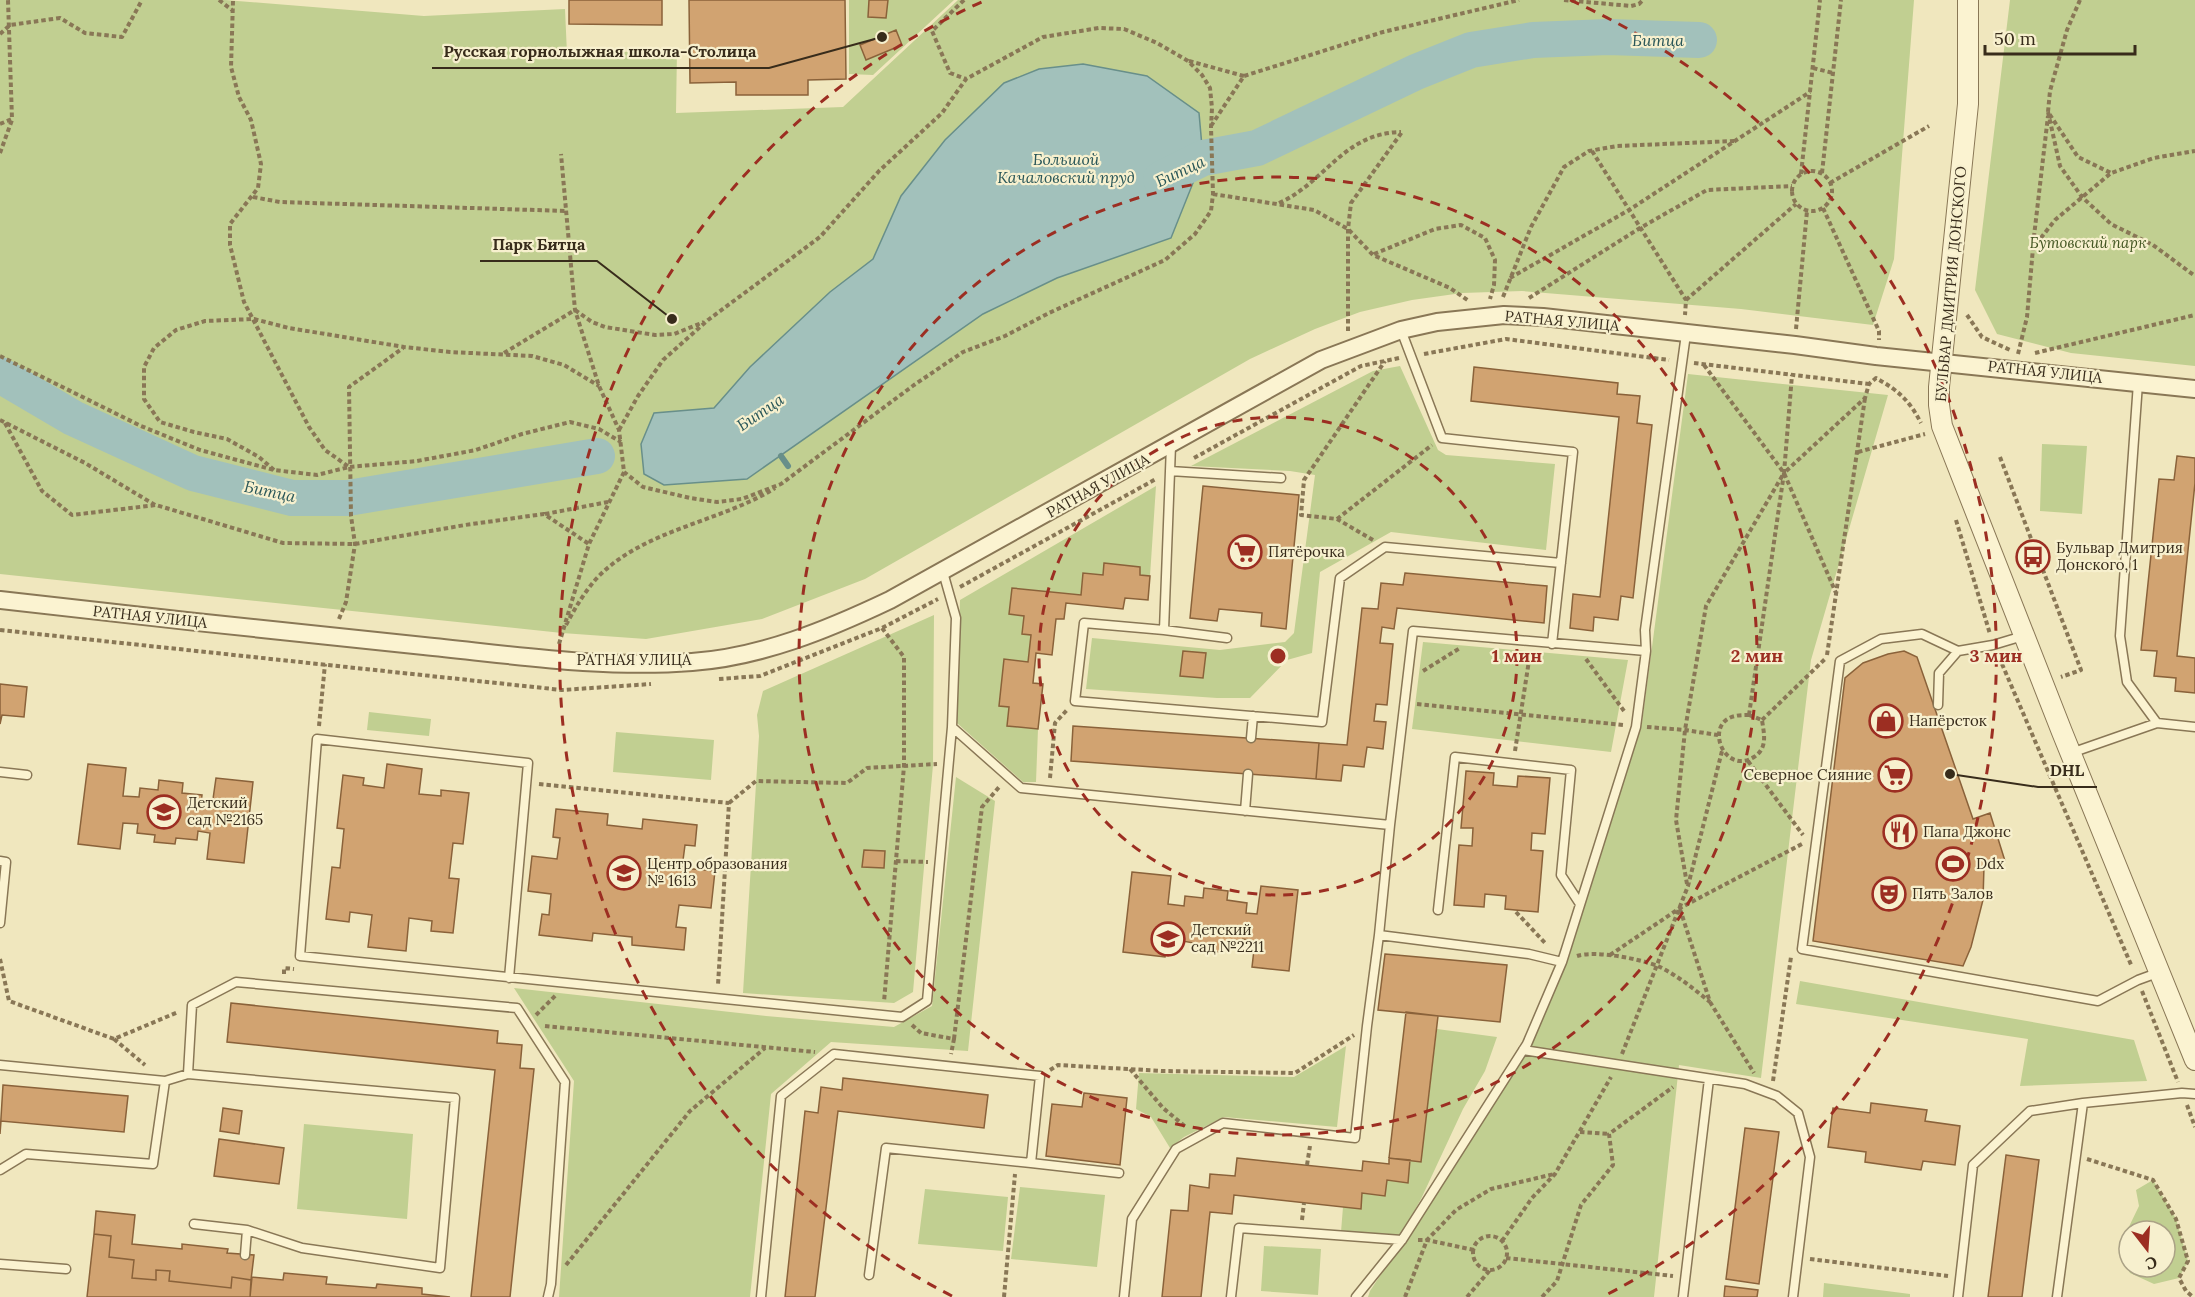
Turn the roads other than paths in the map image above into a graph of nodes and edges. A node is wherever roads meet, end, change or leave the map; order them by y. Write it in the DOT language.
graph roads {
  1 [pos="1968,0"];
  2 [pos="1685,326"];
  3 [pos="1401,330"];
  4 [pos="1942,362"];
  5 [pos="2138,382"];
  6 [pos="2195,389"];
  7 [pos="1171,445"];
  8 [pos="1170,471"];
  9 [pos="1281,478"];
  10 [pos="1561,563"];
  11 [pos="943,572"];
  12 [pos="0,600"];
  13 [pos="1164,630"];
  14 [pos="2024,636"];
  15 [pos="1227,638"];
  16 [pos="1552,644"];
  17 [pos="1646,651"];
  18 [pos="1958,651"];
  19 [pos="1938,705"];
  20 [pos="1253,716"];
  21 [pos="2157,723"];
  22 [pos="952,727"];
  23 [pos="2195,727"];
  24 [pos="1251,738"];
  25 [pos="2070,753"];
  26 [pos="0,772"];
  27 [pos="1248,774"];
  28 [pos="27,775"];
  29 [pos="1245,811"];
  30 [pos="1390,825"];
  31 [pos="0,861"];
  32 [pos="1580,904"];
  33 [pos="1437,910"];
  34 [pos="0,923"];
  35 [pos="1379,935"];
  36 [pos="1562,962"];
  37 [pos="2160,972"];
  38 [pos="509,978"];
  39 [pos="1523,1050"];
  40 [pos="2195,1060"];
  41 [pos="0,1065"];
  42 [pos="188,1074"];
  43 [pos="1709,1078"];
  44 [pos="165,1082"];
  45 [pos="2195,1094"];
  46 [pos="2083,1103"];
  47 [pos="1031,1163"];
  48 [pos="0,1170"];
  49 [pos="1119,1173"];
  50 [pos="194,1224"];
  51 [pos="247,1230"];
  52 [pos="1402,1240"];
  53 [pos="245,1255"];
  54 [pos="0,1263"];
  55 [pos="66,1269"];
  56 [pos="869,1275"];
  57 [pos="548,1297"];
  58 [pos="761,1297"];
  59 [pos="1124,1297"];
  60 [pos="1231,1297"];
  61 [pos="1356,1297"];
  62 [pos="1683,1297"];
  63 [pos="1793,1297"];
  64 [pos="1958,1297"];
  65 [pos="2057,1297"];
  1 -- 4 [label="street, БУЛЬВАР ДМИТРИЯ ДОНСКОГО"];
  2 -- 3 [label="street, РАТНАЯ УЛИЦА"];
  2 -- 4 [label="street, РАТНАЯ УЛИЦА"];
  2 -- 17 [label="lane"];
  3 -- 7 [label="street, РАТНАЯ УЛИЦА"];
  3 -- 10 [label="lane"];
  4 -- 5 [label="street, РАТНАЯ УЛИЦА"];
  4 -- 14 [label="street, БУЛЬВАР ДМИТРИЯ ДОНСКОГО"];
  5 -- 6 [label="street, РАТНАЯ УЛИЦА"];
  5 -- 21 [label="lane"];
  7 -- 8 [label="lane"];
  7 -- 11 [label="street, РАТНАЯ УЛИЦА"];
  8 -- 9 [label="lane"];
  8 -- 13 [label="lane"];
  10 -- 16 [label="lane"];
  10 -- 20 [label="lane"];
  11 -- 12 [label="street, РАТНАЯ УЛИЦА"];
  11 -- 22 [label="lane"];
  13 -- 15 [label="lane"];
  13 -- 20 [label="lane"];
  14 -- 18 [label="lane"];
  14 -- 25 [label="street, БУЛЬВАР ДМИТРИЯ ДОНСКОГО"];
  16 -- 17 [label="lane"];
  16 -- 30 [label="lane"];
  17 -- 32 [label="lane"];
  18 -- 19 [label="lane"];
  18 -- 37 [label="lane"];
  20 -- 24 [label="lane"];
  21 -- 23 [label="lane"];
  21 -- 25 [label="lane"];
  22 -- 29 [label="lane"];
  22 -- 38 [label="lane"];
  25 -- 37 [label="street, БУЛЬВАР ДМИТРИЯ ДОНСКОГО"];
  26 -- 28 [label="lane"];
  27 -- 29 [label="lane"];
  29 -- 30 [label="lane"];
  30 -- 35 [label="lane"];
  31 -- 34 [label="lane"];
  32 -- 33 [label="lane"];
  32 -- 36 [label="lane"];
  35 -- 36 [label="lane"];
  35 -- 59 [label="lane"];
  36 -- 39 [label="lane"];
  37 -- 40 [label="street, БУЛЬВАР ДМИТРИЯ ДОНСКОГО"];
  38 -- 38 [label="lane"];
  39 -- 43 [label="lane"];
  39 -- 52 [label="lane"];
  41 -- 44 [label="lane"];
  42 -- 44 [label="lane"];
  42 -- 51 [label="lane"];
  42 -- 57 [label="lane"];
  43 -- 62 [label="lane"];
  43 -- 63 [label="lane"];
  44 -- 48 [label="lane"];
  45 -- 46 [label="lane"];
  46 -- 64 [label="lane"];
  46 -- 65 [label="lane"];
  47 -- 49 [label="lane"];
  47 -- 56 [label="lane"];
  47 -- 58 [label="lane"];
  50 -- 51 [label="lane"];
  51 -- 53 [label="lane"];
  52 -- 60 [label="lane"];
  52 -- 61 [label="lane"];
  54 -- 55 [label="lane"];
}
